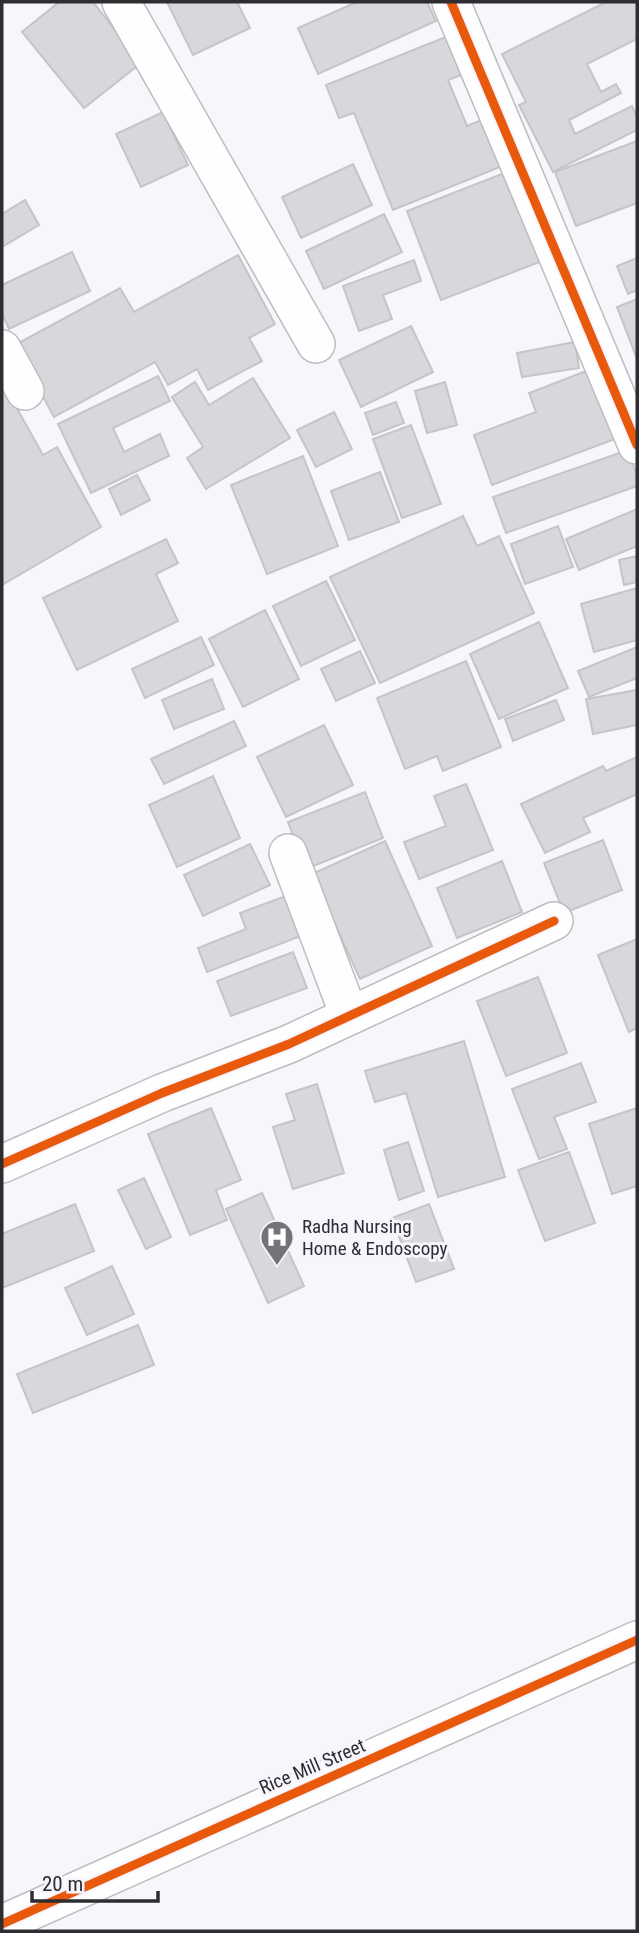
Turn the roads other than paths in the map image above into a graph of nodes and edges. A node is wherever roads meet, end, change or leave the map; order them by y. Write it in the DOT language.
graph roads {
  1 [pos="121,2"];
  2 [pos="451,2"];
  3 [pos="316,344"];
  4 [pos="2,349"];
  5 [pos="25,391"];
  6 [pos="637,445"];
  7 [pos="288,853"];
  8 [pos="554,921"];
  9 [pos="349,1015"];
  10 [pos="2,1164"];
  11 [pos="637,1640"];
  12 [pos="2,1924"];
  1 -- 3 [label="street"];
  2 -- 6 [label="street"];
  4 -- 5 [label="street"];
  7 -- 9 [label="street"];
  8 -- 9 [label="street"];
  9 -- 10 [label="street"];
  11 -- 12 [label="street, Rice Mill Street"];
}
